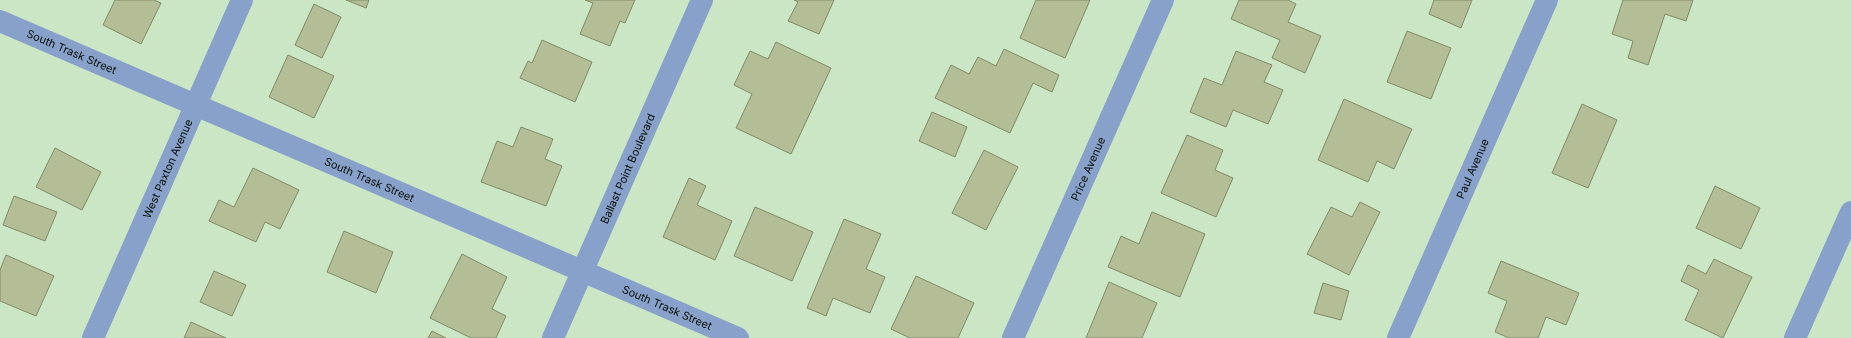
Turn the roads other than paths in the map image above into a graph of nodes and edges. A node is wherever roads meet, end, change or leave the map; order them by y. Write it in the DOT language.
graph roads {
  1 [pos="242,0"];
  2 [pos="702,0"];
  3 [pos="1163,0"];
  4 [pos="1547,0"];
  5 [pos="0,21"];
  6 [pos="196,104"];
  7 [pos="1851,212"];
  8 [pos="582,271"];
  9 [pos="93,338"];
  10 [pos="553,338"];
  11 [pos="738,338"];
  12 [pos="1014,338"];
  13 [pos="1398,338"];
  14 [pos="1795,338"];
  1 -- 6 [label="street, West Paxton Avenue"];
  2 -- 8 [label="street, Ballast Point Boulevard"];
  3 -- 12 [label="street, Price Avenue"];
  4 -- 13 [label="street, Paul Avenue"];
  5 -- 6 [label="street, South Trask Street"];
  6 -- 8 [label="street, South Trask Street"];
  6 -- 9 [label="street, West Paxton Avenue"];
  7 -- 14 [label="street"];
  8 -- 10 [label="street, Ballast Point Boulevard"];
  8 -- 11 [label="street, South Trask Street"];
}
